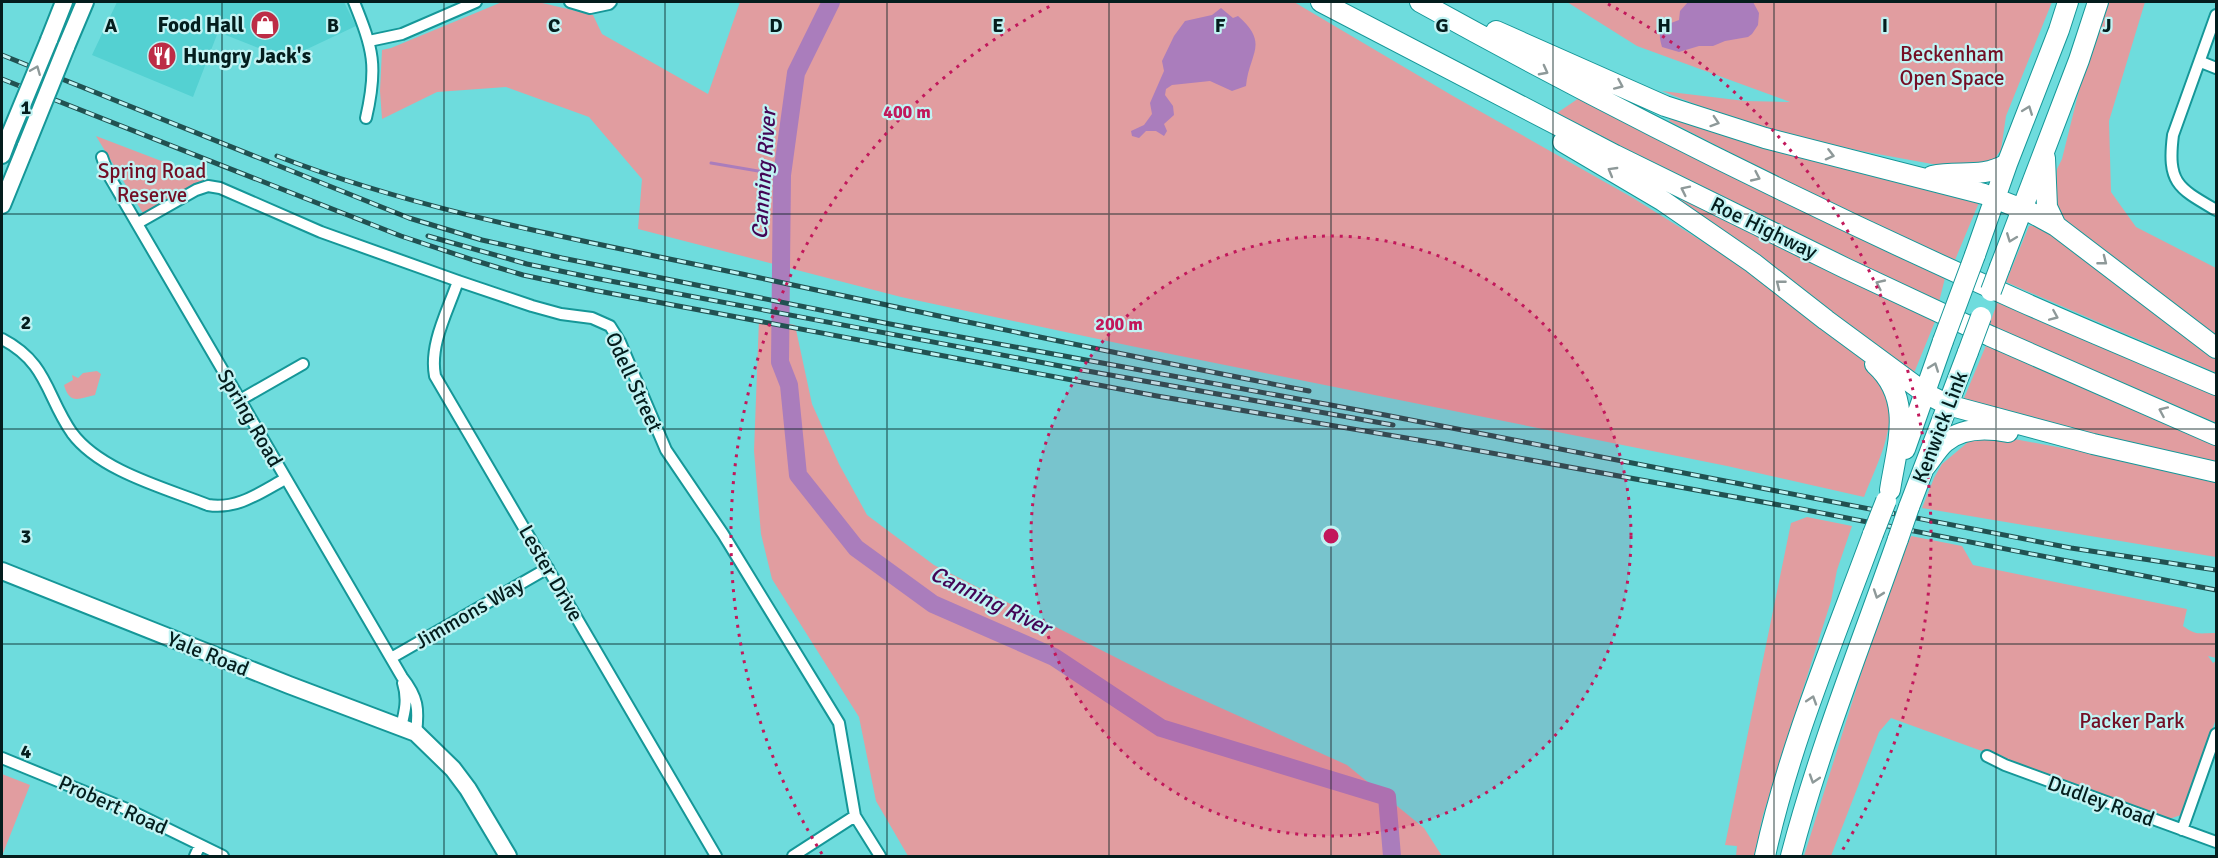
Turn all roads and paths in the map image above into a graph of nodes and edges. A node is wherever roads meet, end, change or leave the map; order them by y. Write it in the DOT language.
graph roads {
  1 [pos="64,2"];
  2 [pos="85,2"];
  3 [pos="354,2"];
  4 [pos="476,2"];
  5 [pos="570,2"];
  6 [pos="611,2"];
  7 [pos="1320,2"];
  8 [pos="1420,2"];
  9 [pos="1431,2"];
  10 [pos="2068,2"];
  11 [pos="2098,2"];
  12 [pos="2217,15"];
  13 [pos="1383,35"];
  14 [pos="369,41"];
  15 [pos="2201,62"];
  16 [pos="2217,68"];
  17 [pos="366,117"];
  18 [pos="2044,152"];
  19 [pos="2,155"];
  20 [pos="102,157"];
  21 [pos="2007,164"];
  22 [pos="1921,178"];
  23 [pos="1996,198"];
  24 [pos="2,205"];
  25 [pos="2023,209"];
  26 [pos="2217,210"];
  27 [pos="138,223"];
  28 [pos="2056,226"];
  29 [pos="458,281"];
  30 [pos="1826,320"];
  31 [pos="2,339"];
  32 [pos="2217,348"];
  33 [pos="303,364"];
  34 [pos="2217,385"];
  35 [pos="1925,393"];
  36 [pos="240,399"];
  37 [pos="1948,405"];
  38 [pos="2217,435"];
  39 [pos="2093,444"];
  40 [pos="1924,468"];
  41 [pos="2217,472"];
  42 [pos="285,479"];
  43 [pos="1888,495"];
  44 [pos="548,568"];
  45 [pos="2,572"];
  46 [pos="391,658"];
  47 [pos="402,677"];
  48 [pos="408,730"];
  49 [pos="2217,734"];
  50 [pos="1987,756"];
  51 [pos="2,758"];
  52 [pos="855,816"];
  53 [pos="2182,830"];
  54 [pos="2217,842"];
  55 [pos="200,845"];
  56 [pos="195,856"];
  57 [pos="223,856"];
  58 [pos="508,856"];
  59 [pos="716,856"];
  60 [pos="793,856"];
  61 [pos="880,856"];
  62 [pos="1765,856"];
  63 [pos="1791,856"];
  19 -- 1 [label="main road, one-way, bridge"];
  2 -- 24 [label="main road, bridge"];
  3 -- 14 [label="street"];
  4 -- 14 [label="street"];
  5 -- 6 [label="street"];
  7 -- 13 [label="highway, Roe Highway"];
  8 -- 34 [label="highway, Roe Highway, one-way"];
  9 -- 22 [label="highway, one-way"];
  21 -- 10 [label="highway, Kenwick Link, one-way"];
  11 -- 18 [label="highway, Kenwick Link"];
  12 -- 15 [label="street"];
  30 -- 13 [label="highway, one-way"];
  38 -- 13 [label="highway, Roe Highway, one-way"];
  14 -- 17 [label="street"];
  15 -- 16 [label="street"];
  15 -- 26 [label="street"];
  18 -- 25 [label="highway, Kenwick Link"];
  18 -- 28 [label="highway"];
  20 -- 27 [label="street, Spring Road"];
  21 -- 22 [label="highway"];
  21 -- 23 [label="highway, Kenwick Link"];
  22 -- 23 [label="highway"];
  23 -- 25 [label="highway"];
  35 -- 23 [label="highway, Kenwick Link, one-way, bridge"];
  25 -- 28 [label="highway"];
  25 -- 37 [label="highway, Kenwick Link, one-way, bridge"];
  27 -- 29 [label="street, Odell Street"];
  27 -- 36 [label="street, Spring Road"];
  28 -- 32 [label="highway, one-way"];
  29 -- 44 [label="street, Lester Drive"];
  29 -- 52 [label="street, Odell Street"];
  30 -- 35 [label="highway"];
  30 -- 43 [label="highway"];
  31 -- 42 [label="street"];
  33 -- 36 [label="street"];
  35 -- 37 [label="highway"];
  35 -- 43 [label="highway, Kenwick Link"];
  36 -- 42 [label="street, Spring Road"];
  37 -- 39 [label="highway"];
  37 -- 40 [label="highway, Kenwick Link"];
  39 -- 40 [label="highway"];
  39 -- 41 [label="highway"];
  40 -- 63 [label="highway, Kenwick Link, one-way, bridge"];
  42 -- 46 [label="street, Spring Road"];
  62 -- 43 [label="highway, Kenwick Link, one-way, bridge"];
  44 -- 46 [label="street, Jimmons Way"];
  44 -- 59 [label="street, Lester Drive"];
  45 -- 48 [label="main road, Yale Road"];
  46 -- 47 [label="street, Spring Road"];
  47 -- 48 [label="street, Spring Road"];
  47 -- 48 [label="street, Spring Road"];
  48 -- 58 [label="main road"];
  49 -- 53 [label="street"];
  50 -- 53 [label="street, Dudley Road"];
  51 -- 55 [label="street, Probert Road"];
  52 -- 60 [label="street"];
  52 -- 61 [label="street"];
  53 -- 54 [label="street, Dudley Road"];
  55 -- 56 [label="street"];
  55 -- 57 [label="street, Probert Road"];
}
